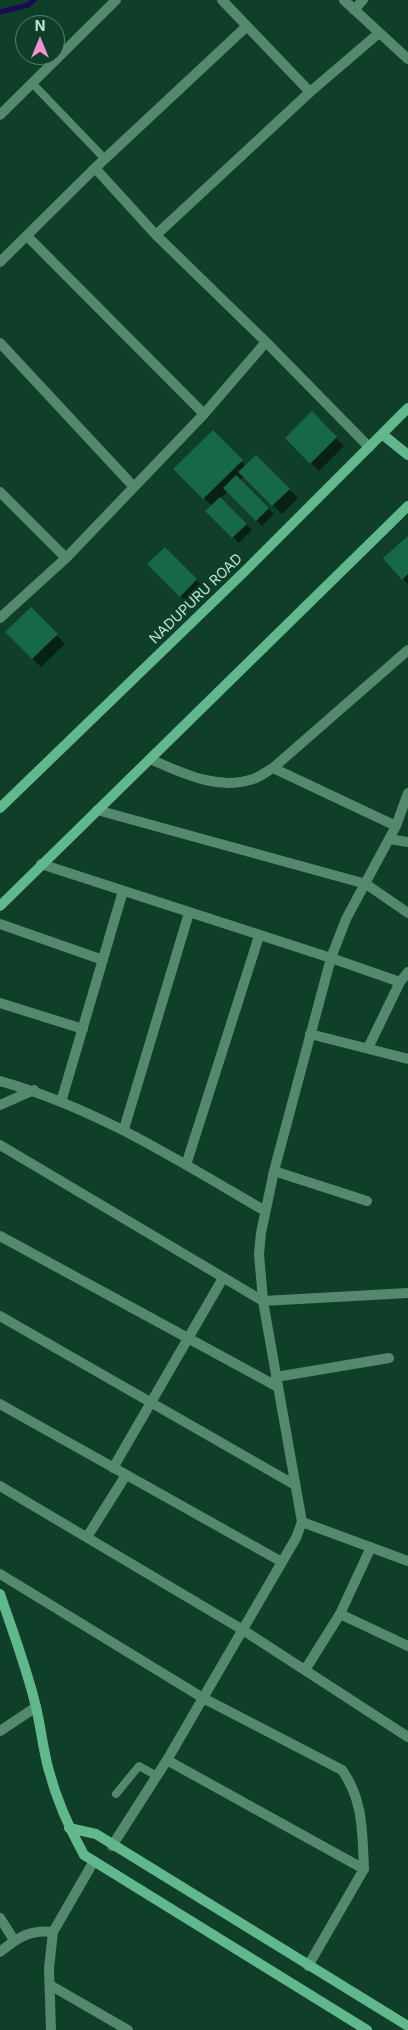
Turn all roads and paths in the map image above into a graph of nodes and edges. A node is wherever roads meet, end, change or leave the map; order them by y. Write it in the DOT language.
graph roads {
  1 [pos="116,0"];
  2 [pos="222,0"];
  3 [pos="344,0"];
  4 [pos="363,0"];
  5 [pos="354,10"];
  6 [pos="247,26"];
  7 [pos="379,33"];
  8 [pos="408,60"];
  9 [pos="33,84"];
  10 [pos="310,92"];
  11 [pos="0,115"];
  12 [pos="105,159"];
  13 [pos="95,168"];
  14 [pos="156,235"];
  15 [pos="27,236"];
  16 [pos="0,262"];
  17 [pos="0,342"];
  18 [pos="266,342"];
  19 [pos="408,408"];
  20 [pos="204,414"];
  21 [pos="382,434"];
  22 [pos="369,447"];
  23 [pos="408,455"];
  24 [pos="134,486"];
  25 [pos="0,492"];
  26 [pos="408,506"];
  27 [pos="66,558"];
  28 [pos="0,618"];
  29 [pos="408,650"];
  30 [pos="150,760"];
  31 [pos="274,768"];
  32 [pos="408,793"];
  33 [pos="0,808"];
  34 [pos="97,810"];
  35 [pos="396,826"];
  36 [pos="389,839"];
  37 [pos="408,842"];
  38 [pos="41,864"];
  39 [pos="366,884"];
  40 [pos="123,891"];
  41 [pos="0,906"];
  42 [pos="408,912"];
  43 [pos="189,913"];
  44 [pos="0,924"];
  45 [pos="259,936"];
  46 [pos="331,958"];
  47 [pos="103,960"];
  48 [pos="408,972"];
  49 [pos="400,982"];
  50 [pos="0,1003"];
  51 [pos="83,1029"];
  52 [pos="310,1034"];
  53 [pos="368,1048"];
  54 [pos="408,1059"];
  55 [pos="0,1080"];
  56 [pos="34,1090"];
  57 [pos="61,1102"];
  58 [pos="0,1105"];
  59 [pos="124,1130"];
  60 [pos="0,1145"];
  61 [pos="186,1165"];
  62 [pos="274,1171"];
  63 [pos="367,1201"];
  64 [pos="266,1211"];
  65 [pos="0,1236"];
  66 [pos="223,1278"];
  67 [pos="408,1293"];
  68 [pos="263,1301"];
  69 [pos="0,1316"];
  70 [pos="187,1338"];
  71 [pos="389,1358"];
  72 [pos="277,1382"];
  73 [pos="150,1402"];
  74 [pos="0,1404"];
  75 [pos="113,1468"];
  76 [pos="126,1475"];
  77 [pos="295,1485"];
  78 [pos="0,1486"];
  79 [pos="302,1522"];
  80 [pos="87,1537"];
  81 [pos="371,1547"];
  82 [pos="408,1561"];
  83 [pos="282,1562"];
  84 [pos="0,1574"];
  85 [pos="0,1594"];
  86 [pos="340,1614"];
  87 [pos="243,1630"];
  88 [pos="408,1646"];
  89 [pos="305,1670"];
  90 [pos="203,1698"];
  91 [pos="36,1707"];
  92 [pos="0,1731"];
  93 [pos="408,1738"];
  94 [pos="167,1760"];
  95 [pos="157,1776"];
  96 [pos="116,1794"];
  97 [pos="69,1828"];
  98 [pos="112,1846"];
  99 [pos="94,1861"];
  100 [pos="364,1869"];
  101 [pos="0,1918"];
  102 [pos="54,1932"];
  103 [pos="14,1940"];
  104 [pos="0,1952"];
  105 [pos="308,1966"];
  106 [pos="50,1985"];
  107 [pos="408,2026"];
  108 [pos="52,2030"];
  109 [pos="128,2030"];
  110 [pos="367,2030"];
  1 -- 9 [label="street"];
  2 -- 6 [label="street"];
  3 -- 5 [label="street"];
  4 -- 5 [label="street"];
  5 -- 7 [label="street"];
  6 -- 10 [label="street"];
  6 -- 12 [label="street"];
  7 -- 8 [label="street"];
  7 -- 10 [label="street"];
  9 -- 11 [label="street"];
  9 -- 12 [label="lane"];
  10 -- 14 [label="street"];
  12 -- 13 [label="street"];
  13 -- 14 [label="street"];
  13 -- 15 [label="street"];
  14 -- 18 [label="street"];
  15 -- 16 [label="street"];
  15 -- 20 [label="street"];
  17 -- 24 [label="street"];
  18 -- 20 [label="street"];
  18 -- 22 [label="street"];
  19 -- 21 [label="street, NADUPURU ROAD"];
  20 -- 24 [label="street"];
  21 -- 22 [label="street, NADUPURU ROAD"];
  21 -- 23 [label="street"];
  22 -- 33 [label="street, NADUPURU ROAD"];
  24 -- 27 [label="street"];
  25 -- 27 [label="street"];
  26 -- 30 [label="street"];
  27 -- 28 [label="street"];
  29 -- 31 [label="street"];
  30 -- 31 [label="street"];
  30 -- 34 [label="street"];
  31 -- 35 [label="street"];
  32 -- 35 [label="street"];
  34 -- 38 [label="street"];
  34 -- 39 [label="street"];
  35 -- 36 [label="street"];
  36 -- 37 [label="street"];
  36 -- 39 [label="street"];
  38 -- 40 [label="street"];
  38 -- 41 [label="street"];
  39 -- 42 [label="street"];
  39 -- 46 [label="street"];
  40 -- 43 [label="street"];
  40 -- 47 [label="street"];
  43 -- 45 [label="street"];
  43 -- 59 [label="street"];
  44 -- 47 [label="street"];
  45 -- 46 [label="street"];
  45 -- 61 [label="street"];
  46 -- 49 [label="street"];
  46 -- 52 [label="street"];
  47 -- 51 [label="street"];
  48 -- 49 [label="street"];
  49 -- 53 [label="street"];
  50 -- 51 [label="street"];
  51 -- 57 [label="street"];
  52 -- 53 [label="street"];
  52 -- 62 [label="street"];
  53 -- 54 [label="street"];
  55 -- 56 [label="street"];
  56 -- 57 [label="street"];
  56 -- 58 [label="street"];
  57 -- 59 [label="street"];
  59 -- 61 [label="street"];
  60 -- 66 [label="street"];
  61 -- 64 [label="street"];
  62 -- 63 [label="street"];
  62 -- 64 [label="street"];
  64 -- 68 [label="street"];
  65 -- 70 [label="street"];
  66 -- 68 [label="street"];
  66 -- 70 [label="street"];
  67 -- 68 [label="street"];
  68 -- 72 [label="street"];
  69 -- 73 [label="street"];
  70 -- 72 [label="street"];
  70 -- 73 [label="street"];
  71 -- 72 [label="street"];
  72 -- 77 [label="street"];
  73 -- 75 [label="street"];
  73 -- 77 [label="street"];
  74 -- 75 [label="street"];
  75 -- 76 [label="street"];
  76 -- 80 [label="street"];
  76 -- 83 [label="street"];
  77 -- 79 [label="street"];
  78 -- 80 [label="street"];
  79 -- 81 [label="street"];
  79 -- 83 [label="street"];
  80 -- 87 [label="street"];
  81 -- 82 [label="street"];
  81 -- 86 [label="street"];
  83 -- 87 [label="street"];
  84 -- 90 [label="street"];
  85 -- 91 [label="street"];
  86 -- 88 [label="street"];
  86 -- 89 [label="street"];
  87 -- 89 [label="street"];
  87 -- 90 [label="street"];
  89 -- 93 [label="street"];
  90 -- 94 [label="street"];
  90 -- 100 [label="street"];
  91 -- 92 [label="street"];
  91 -- 97 [label="street"];
  94 -- 95 [label="street"];
  94 -- 100 [label="street"];
  95 -- 96 [label="lane"];
  95 -- 98 [label="street"];
  97 -- 98 [label="street"];
  97 -- 99 [label="street"];
  98 -- 105 [label="street"];
  99 -- 102 [label="street"];
  99 -- 110 [label="street"];
  100 -- 105 [label="street"];
  101 -- 103 [label="street"];
  102 -- 103 [label="street"];
  102 -- 106 [label="street"];
  103 -- 104 [label="street"];
  105 -- 107 [label="street"];
  106 -- 108 [label="street"];
  106 -- 109 [label="street"];
}
